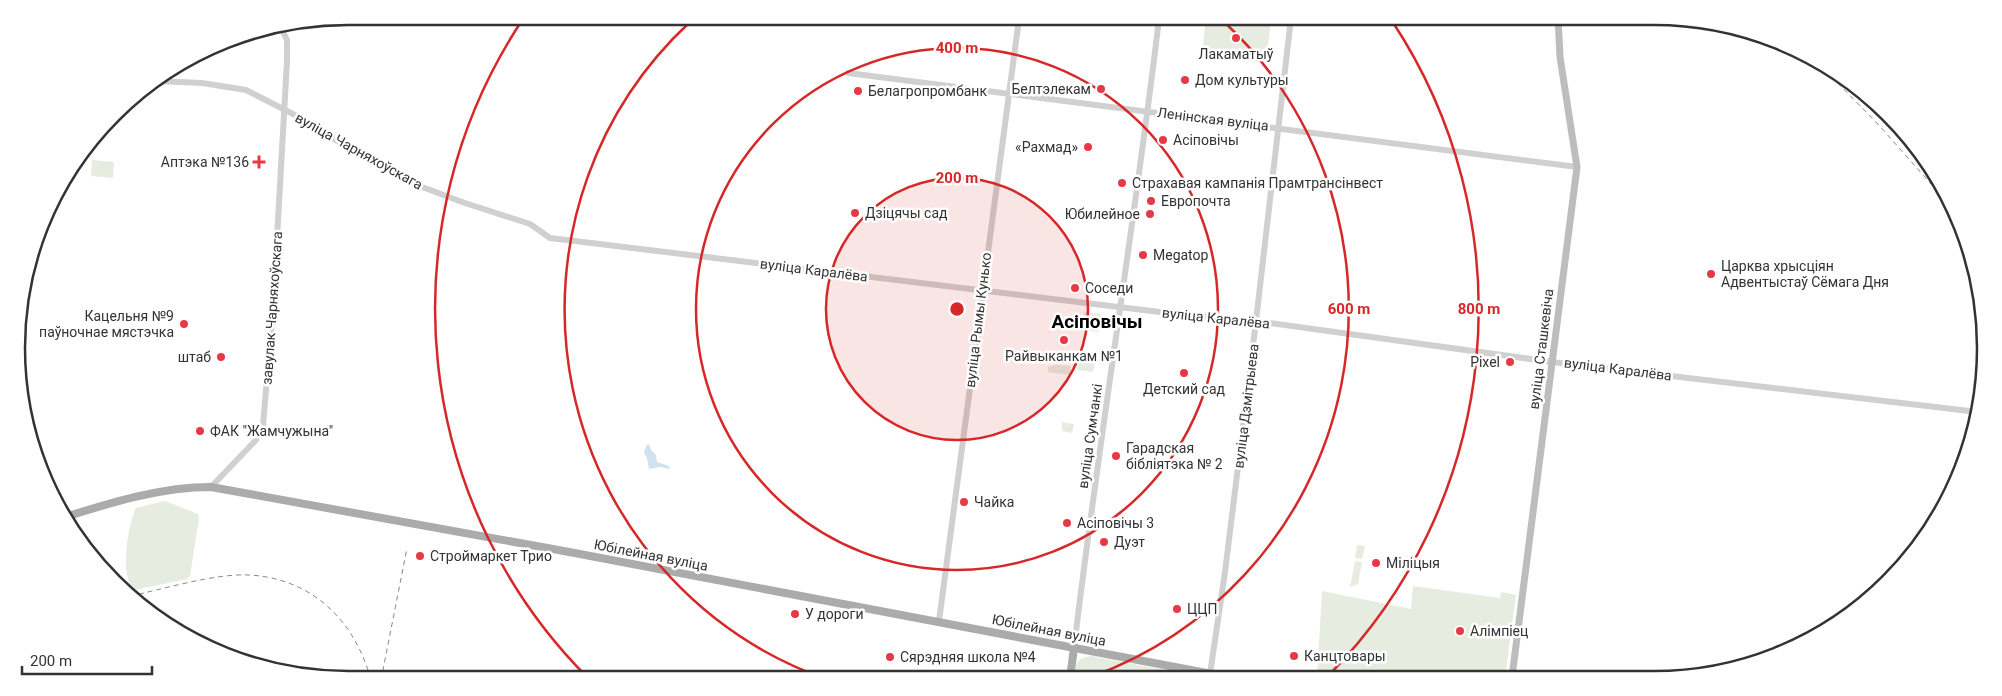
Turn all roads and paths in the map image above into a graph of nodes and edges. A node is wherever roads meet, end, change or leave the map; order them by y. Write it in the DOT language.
graph roads {
  1 [pos="1018,25"];
  2 [pos="1158,25"];
  3 [pos="1290,25"];
  4 [pos="1558,25"];
  5 [pos="282,32"];
  6 [pos="848,72"];
  7 [pos="166,81"];
  8 [pos="1008,94"];
  9 [pos="285,110"];
  10 [pos="1147,110"];
  11 [pos="1279,127"];
  12 [pos="1577,167"];
  13 [pos="462,202"];
  14 [pos="982,290"];
  15 [pos="1120,306"];
  16 [pos="1256,321"];
  17 [pos="1552,362"];
  18 [pos="1971,411"];
  19 [pos="211,487"];
  20 [pos="72,515"];
  21 [pos="938,622"];
  22 [pos="1074,648"];
  23 [pos="1071,671"];
  24 [pos="1194,671"];
  25 [pos="1210,671"];
  26 [pos="1513,671"];
  1 -- 8 [label="street, вуліца Рымы Кунько"];
  2 -- 10 [label="street, вуліца Сумчанкі"];
  3 -- 11 [label="street, вуліца Дзмітрыева"];
  4 -- 12 [label="main road, вуліца Сташкевіча"];
  5 -- 9 [label="street, вуліца Чарняхоўскага"];
  6 -- 8 [label="street, Ленінская вуліца"];
  7 -- 9 [label="street, вуліца Чарняхоўскага"];
  8 -- 10 [label="street, Ленінская вуліца"];
  8 -- 14 [label="street, вуліца Рымы Кунько"];
  9 -- 13 [label="street, вуліца Чарняхоўскага"];
  9 -- 19 [label="street, завулак Чарняхоўскага"];
  10 -- 11 [label="street, Ленінская вуліца"];
  10 -- 15 [label="street, вуліца Сумчанкі"];
  11 -- 12 [label="street, Ленінская вуліца"];
  11 -- 16 [label="street, вуліца Дзмітрыева"];
  12 -- 17 [label="main road, вуліца Сташкевіча"];
  13 -- 14 [label="street, вуліца Каралёва"];
  14 -- 15 [label="street, вуліца Каралёва"];
  14 -- 21 [label="street, вуліца Рымы Кунько"];
  15 -- 16 [label="street, вуліца Каралёва"];
  15 -- 22 [label="street, вуліца Сумчанкі"];
  16 -- 17 [label="street, вуліца Каралёва"];
  16 -- 25 [label="street, вуліца Дзмітрыева"];
  17 -- 18 [label="street, вуліца Каралёва"];
  17 -- 26 [label="main road, вуліца Сташкевіча"];
  19 -- 20 [label="main road, Юбілейная вуліца"];
  19 -- 21 [label="main road, Юбілейная вуліца"];
  21 -- 22 [label="main road, Юбілейная вуліца"];
  22 -- 23 [label="main road, вуліца Сумчанкі"];
  22 -- 24 [label="main road, Юбілейная вуліца"];
}
